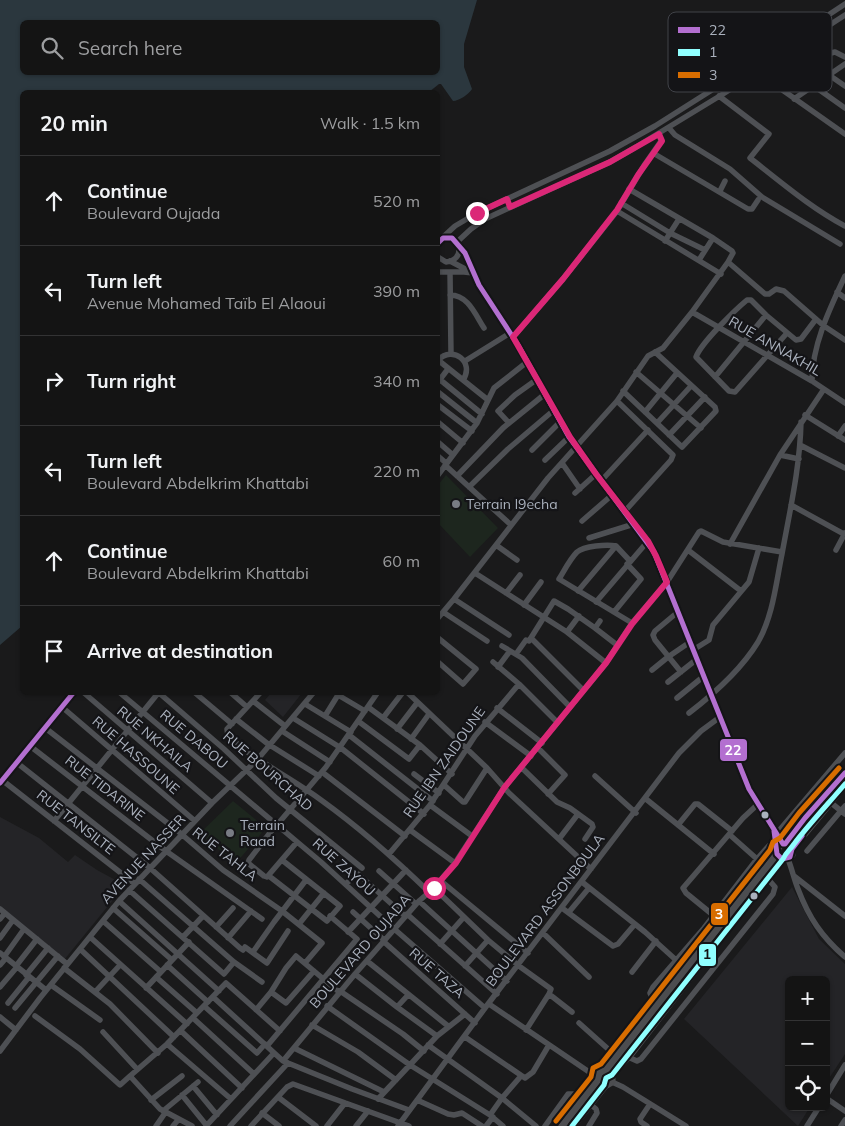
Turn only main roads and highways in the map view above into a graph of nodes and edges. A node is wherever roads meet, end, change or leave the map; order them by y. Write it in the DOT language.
graph roads {
  1 [pos="845,773"];
  2 [pos="845,785"];
  3 [pos="782,851"];
  4 [pos="646,1019"];
  5 [pos="654,1024"];
  6 [pos="633,1036"];
  7 [pos="640,1041"];
  8 [pos="605,1076"];
  9 [pos="562,1126"];
  10 [pos="573,1126"];
  1 -- 3 [label="main road"];
  2 -- 3 [label="main road"];
  3 -- 4 [label="main road"];
  3 -- 5 [label="main road"];
  4 -- 5 [label="main road"];
  4 -- 6 [label="main road"];
  5 -- 7 [label="main road"];
  6 -- 7 [label="main road"];
  6 -- 8 [label="main road"];
  7 -- 8 [label="main road"];
  8 -- 9 [label="main road"];
  8 -- 10 [label="main road"];
}
